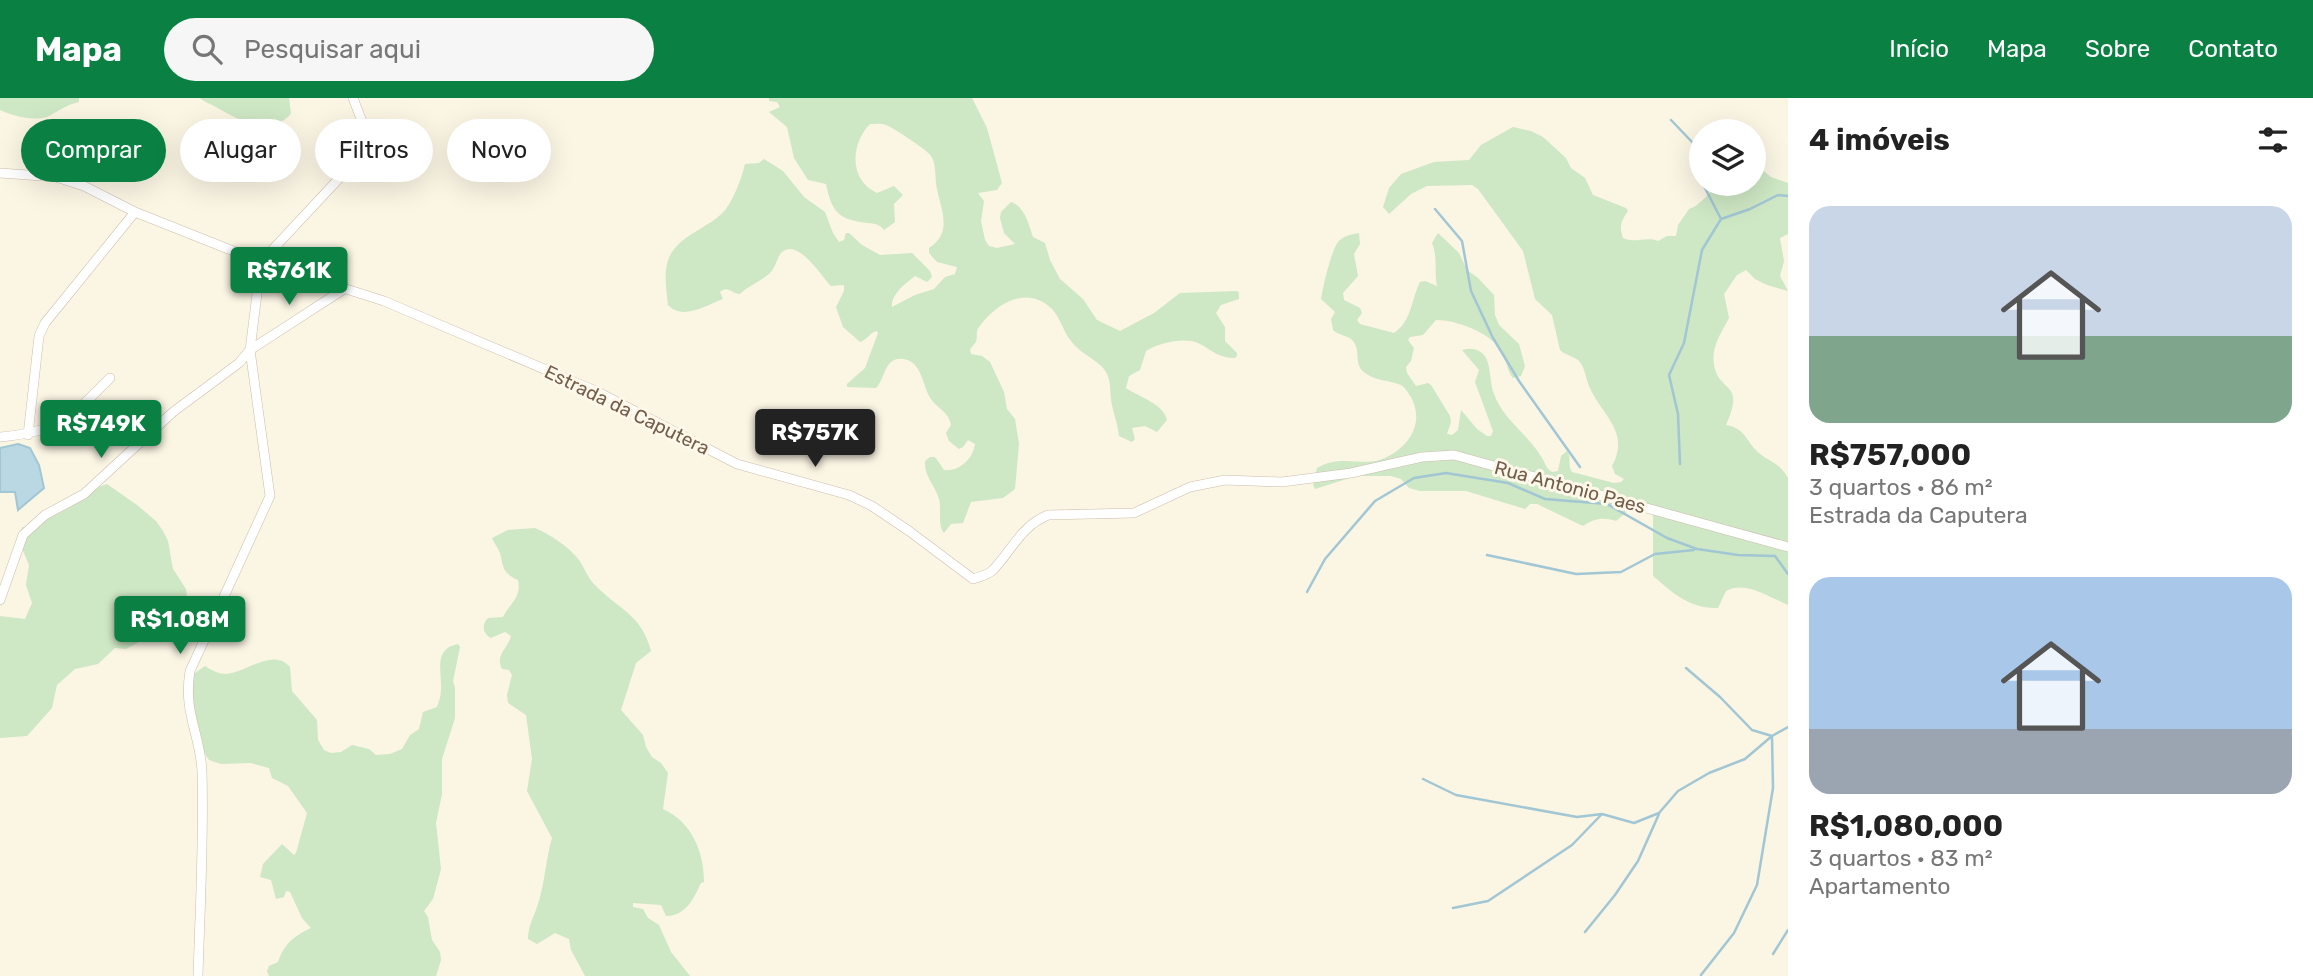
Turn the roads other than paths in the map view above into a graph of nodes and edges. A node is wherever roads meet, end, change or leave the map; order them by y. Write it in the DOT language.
graph roads {
  1 [pos="353,98"];
  2 [pos="0,173"];
  3 [pos="135,212"];
  4 [pos="261,262"];
  5 [pos="344,289"];
  6 [pos="250,350"];
  7 [pos="110,378"];
  8 [pos="28,435"];
  9 [pos="0,437"];
  10 [pos="1351,473"];
  11 [pos="1788,547"];
  12 [pos="0,600"];
  13 [pos="198,976"];
  1 -- 4 [label="street"];
  2 -- 3 [label="street, Estrada da Caputera"];
  3 -- 4 [label="street, Estrada da Caputera"];
  3 -- 8 [label="street"];
  4 -- 5 [label="street, Estrada da Caputera"];
  4 -- 6 [label="street"];
  5 -- 6 [label="street"];
  5 -- 10 [label="street, Estrada da Caputera"];
  6 -- 12 [label="street"];
  6 -- 13 [label="street"];
  7 -- 8 [label="street"];
  8 -- 9 [label="street"];
  10 -- 11 [label="street, Rua Antonio Paes"];
}
